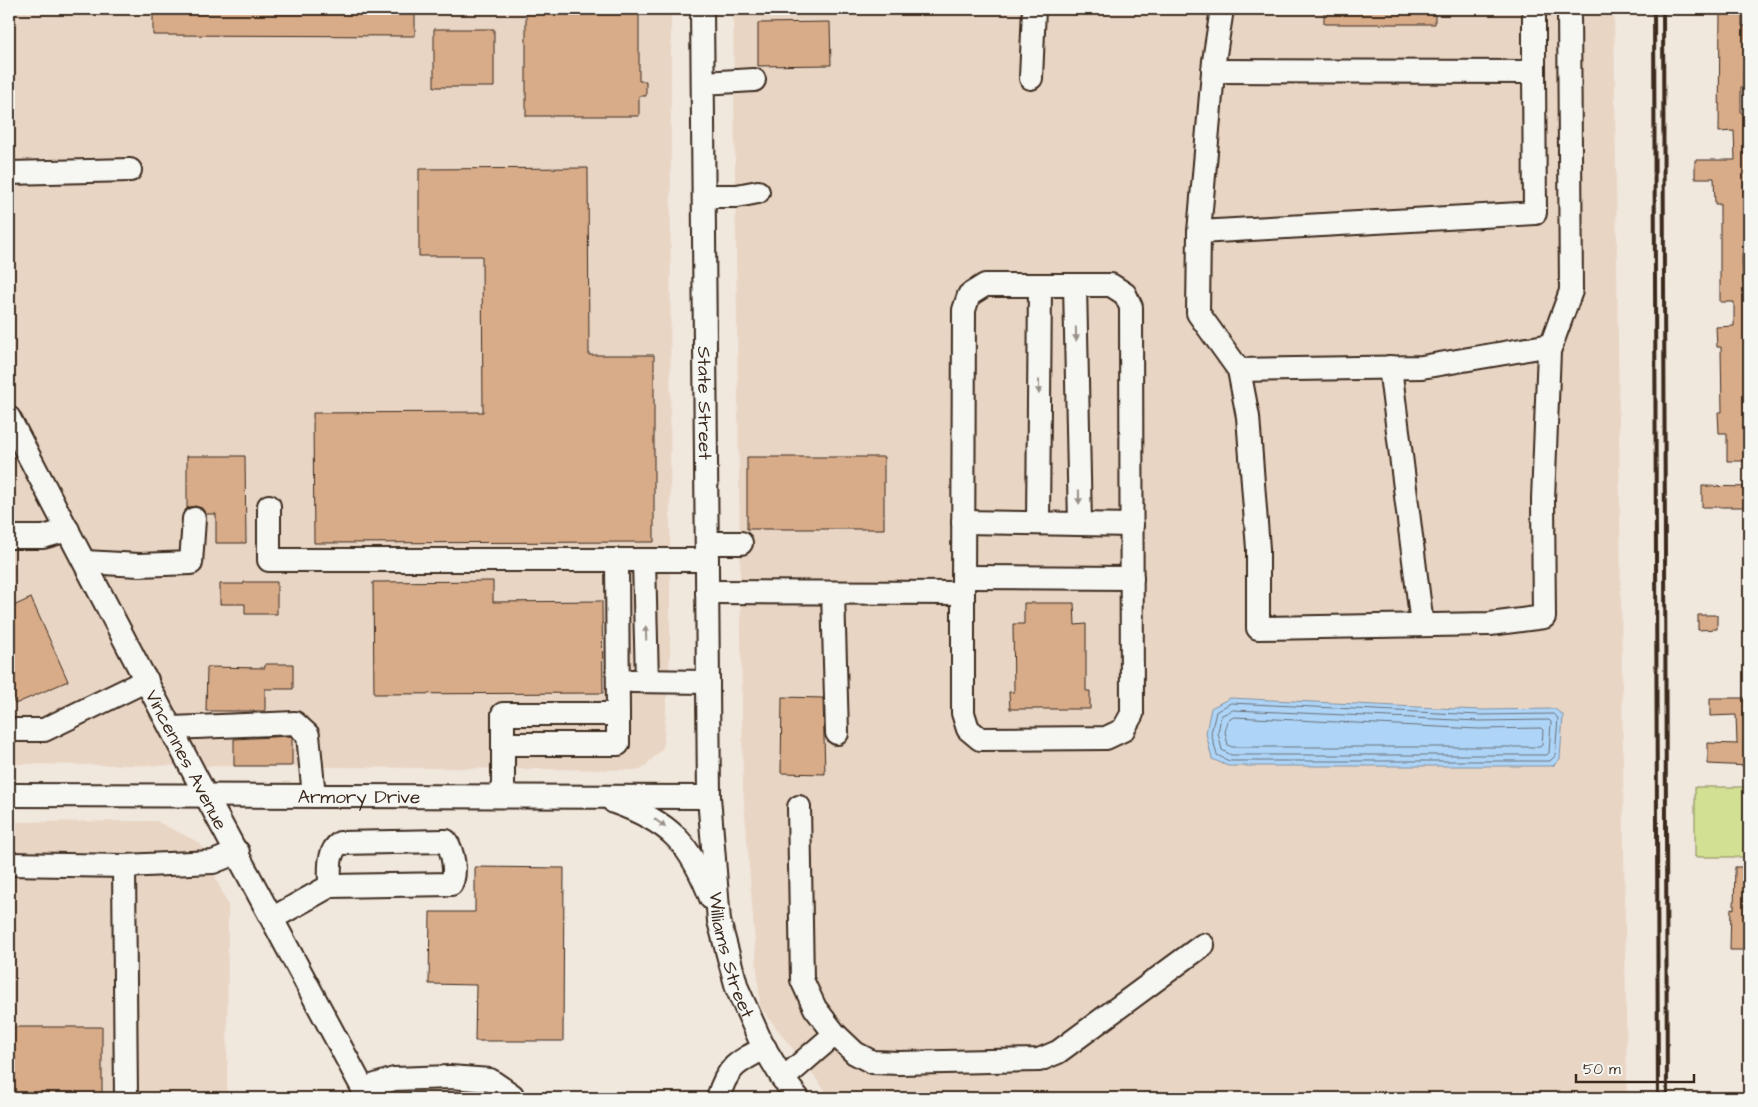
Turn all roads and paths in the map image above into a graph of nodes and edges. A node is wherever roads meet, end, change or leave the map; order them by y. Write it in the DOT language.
graph roads {
  1 [pos="702,9"];
  2 [pos="1034,9"];
  3 [pos="1222,9"];
  4 [pos="1534,9"];
  5 [pos="1568,9"];
  6 [pos="1213,71"];
  7 [pos="1534,72"];
  8 [pos="1031,78"];
  9 [pos="754,80"];
  10 [pos="703,82"];
  11 [pos="130,170"];
  12 [pos="9,173"];
  13 [pos="758,192"];
  14 [pos="704,196"];
  15 [pos="1199,232"];
  16 [pos="1040,285"];
  17 [pos="1075,285"];
  18 [pos="1551,345"];
  19 [pos="1390,367"];
  20 [pos="1239,370"];
  21 [pos="9,418"];
  22 [pos="269,506"];
  23 [pos="194,519"];
  24 [pos="963,522"];
  25 [pos="1038,523"];
  26 [pos="1080,524"];
  27 [pos="1132,525"];
  28 [pos="68,530"];
  29 [pos="9,537"];
  30 [pos="741,543"];
  31 [pos="707,552"];
  32 [pos="618,560"];
  33 [pos="644,560"];
  34 [pos="85,562"];
  35 [pos="1132,578"];
  36 [pos="963,585"];
  37 [pos="707,592"];
  38 [pos="833,593"];
  39 [pos="1422,626"];
  40 [pos="147,680"];
  41 [pos="618,681"];
  42 [pos="647,681"];
  43 [pos="708,682"];
  44 [pos="618,714"];
  45 [pos="172,728"];
  46 [pos="9,730"];
  47 [pos="837,733"];
  48 [pos="503,744"];
  49 [pos="9,795"];
  50 [pos="206,796"];
  51 [pos="314,796"];
  52 [pos="503,796"];
  53 [pos="599,796"];
  54 [pos="709,797"];
  55 [pos="799,807"];
  56 [pos="238,852"];
  57 [pos="9,864"];
  58 [pos="124,866"];
  59 [pos="330,886"];
  60 [pos="273,918"];
  61 [pos="719,920"];
  62 [pos="1203,945"];
  63 [pos="835,1034"];
  64 [pos="765,1048"];
  65 [pos="784,1079"];
  66 [pos="366,1094"];
  67 [pos="512,1095"];
  68 [pos="126,1098"];
  69 [pos="718,1098"];
  70 [pos="798,1098"];
  1 -- 10 [label="street, State Street"];
  2 -- 8 [label="street"];
  3 -- 6 [label="street"];
  4 -- 7 [label="street"];
  5 -- 18 [label="street"];
  6 -- 7 [label="street"];
  6 -- 15 [label="street"];
  7 -- 15 [label="street"];
  9 -- 10 [label="street"];
  10 -- 14 [label="street, State Street"];
  11 -- 12 [label="street"];
  13 -- 14 [label="street"];
  14 -- 31 [label="street, State Street"];
  15 -- 20 [label="street"];
  16 -- 17 [label="street"];
  16 -- 24 [label="street"];
  16 -- 25 [label="street, one-way"];
  17 -- 26 [label="street, one-way"];
  17 -- 27 [label="street"];
  18 -- 19 [label="street"];
  18 -- 39 [label="street"];
  19 -- 20 [label="street"];
  19 -- 39 [label="street"];
  20 -- 39 [label="street"];
  21 -- 28 [label="street, Vincennes Avenue"];
  22 -- 32 [label="street"];
  23 -- 34 [label="street"];
  24 -- 25 [label="street"];
  24 -- 36 [label="street"];
  25 -- 26 [label="street"];
  26 -- 27 [label="street"];
  27 -- 35 [label="street"];
  28 -- 29 [label="street"];
  28 -- 34 [label="street, Vincennes Avenue"];
  30 -- 31 [label="street"];
  31 -- 33 [label="street"];
  31 -- 37 [label="street, State Street"];
  32 -- 33 [label="street"];
  32 -- 41 [label="street"];
  42 -- 33 [label="street, one-way"];
  34 -- 40 [label="street, Vincennes Avenue"];
  35 -- 36 [label="street"];
  35 -- 36 [label="street"];
  36 -- 38 [label="street"];
  37 -- 38 [label="street"];
  37 -- 43 [label="street, State Street"];
  38 -- 47 [label="street"];
  40 -- 45 [label="street, Vincennes Avenue"];
  40 -- 46 [label="street"];
  41 -- 42 [label="street"];
  41 -- 44 [label="street"];
  42 -- 43 [label="street"];
  43 -- 54 [label="street, State Street"];
  44 -- 48 [label="street"];
  44 -- 48 [label="street"];
  45 -- 50 [label="street, Vincennes Avenue"];
  45 -- 51 [label="street"];
  48 -- 52 [label="street"];
  49 -- 50 [label="street, Armory Drive"];
  50 -- 51 [label="street, Armory Drive"];
  50 -- 56 [label="street, Vincennes Avenue"];
  51 -- 52 [label="street, Armory Drive"];
  52 -- 53 [label="street, Armory Drive"];
  53 -- 54 [label="street, Armory Drive"];
  53 -- 61 [label="street, one-way"];
  54 -- 61 [label="street, Williams Street"];
  55 -- 63 [label="street"];
  56 -- 58 [label="street"];
  56 -- 60 [label="street, Vincennes Avenue"];
  57 -- 58 [label="street"];
  58 -- 68 [label="street"];
  59 -- 59 [label="street"];
  59 -- 60 [label="street"];
  60 -- 66 [label="street, Vincennes Avenue"];
  61 -- 64 [label="street, Williams Street"];
  62 -- 63 [label="street"];
  63 -- 65 [label="street"];
  64 -- 65 [label="street, Williams Street"];
  64 -- 69 [label="street"];
  65 -- 70 [label="street, Williams Street"];
  66 -- 67 [label="street"];
}
